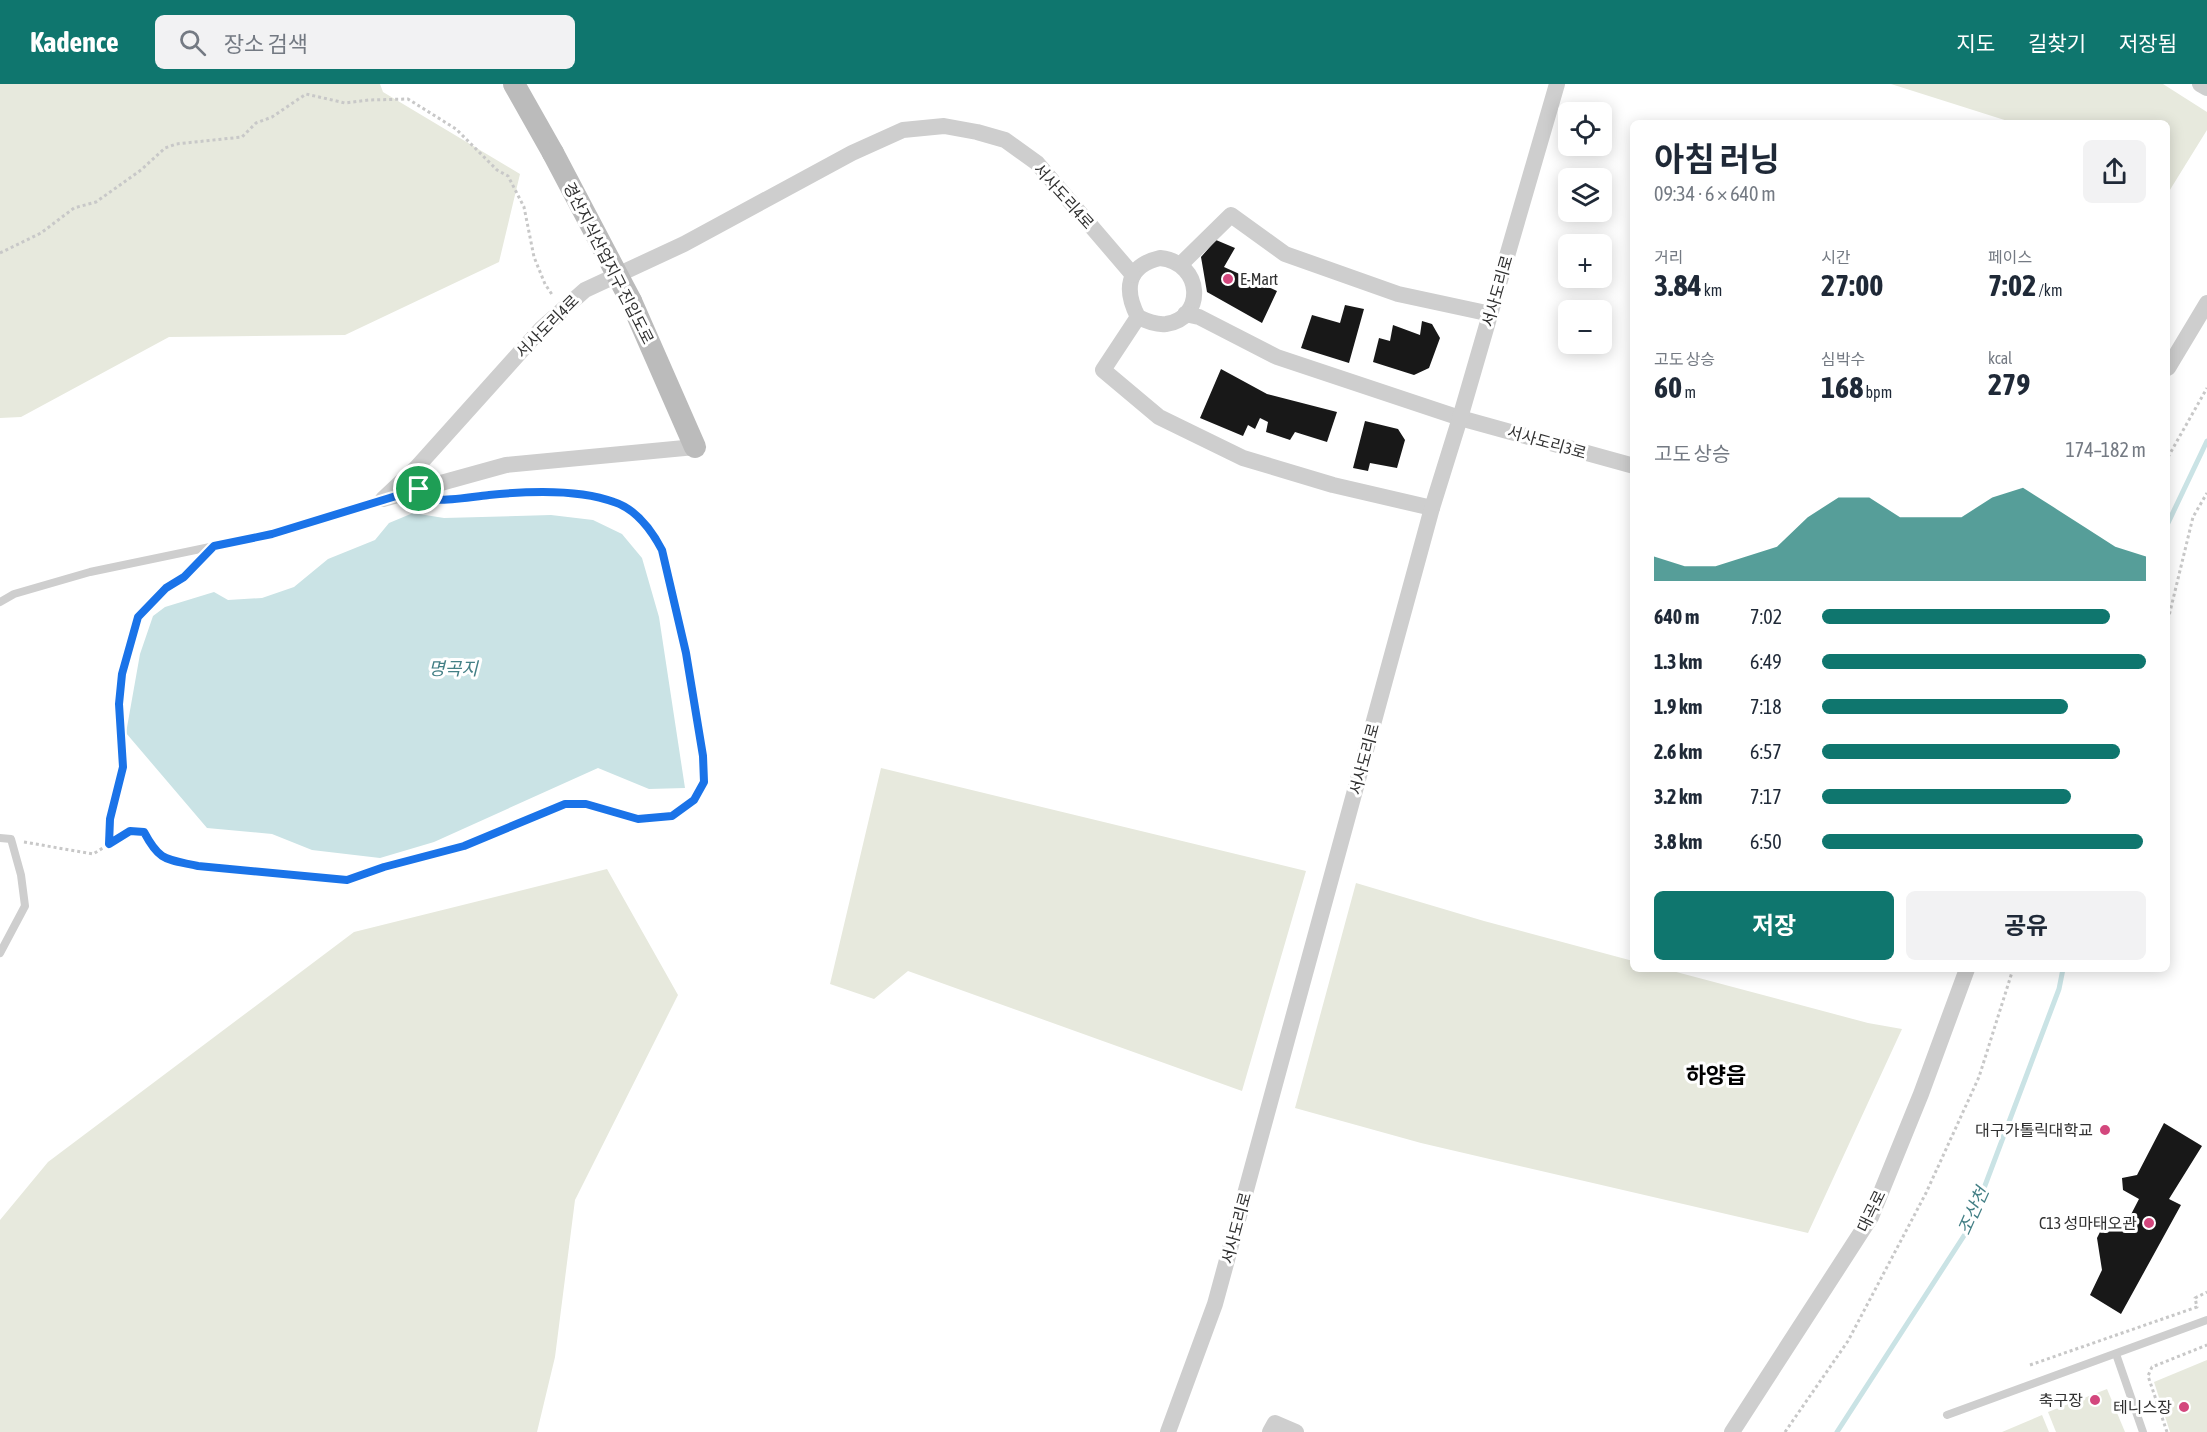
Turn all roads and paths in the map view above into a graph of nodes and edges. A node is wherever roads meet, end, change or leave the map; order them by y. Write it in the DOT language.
graph roads {
  1 [pos="514,84"];
  2 [pos="1557,84"];
  3 [pos="2200,84"];
  4 [pos="2207,88"];
  5 [pos="0,253"];
  6 [pos="1180,264"];
  7 [pos="1133,275"];
  8 [pos="2207,303"];
  9 [pos="563,309"];
  10 [pos="1185,314"];
  11 [pos="1491,315"];
  12 [pos="1138,317"];
  13 [pos="2170,365"];
  14 [pos="2207,388"];
  15 [pos="1460,418"];
  16 [pos="695,447"];
  17 [pos="2170,453"];
  18 [pos="1630,465"];
  19 [pos="2207,493"];
  20 [pos="383,499"];
  21 [pos="446,499"];
  22 [pos="1432,508"];
  23 [pos="214,546"];
  24 [pos="0,602"];
  25 [pos="2170,612"];
  26 [pos="0,838"];
  27 [pos="11,839"];
  28 [pos="109,844"];
  29 [pos="0,953"];
  30 [pos="1966,972"];
  31 [pos="2012,972"];
  32 [pos="2207,1292"];
  33 [pos="2207,1320"];
  34 [pos="2207,1346"];
  35 [pos="2116,1354"];
  36 [pos="2030,1365"];
  37 [pos="1947,1416"];
  38 [pos="1168,1432"];
  39 [pos="1270,1432"];
  40 [pos="1296,1432"];
  41 [pos="1732,1432"];
  42 [pos="1785,1432"];
  43 [pos="2143,1432"];
  44 [pos="2167,1432"];
  1 -- 16 [label="street, 경산지식산업지구 진입도로, bridge"];
  2 -- 11 [label="street, 서사도리로"];
  3 -- 4 [label="street"];
  5 -- 9 [label="path"];
  6 -- 7 [label="street"];
  6 -- 10 [label="street"];
  6 -- 11 [label="street"];
  7 -- 9 [label="street, 서사도리4로"];
  7 -- 12 [label="street"];
  8 -- 13 [label="street"];
  9 -- 20 [label="street, 서사도리4로"];
  10 -- 12 [label="street"];
  10 -- 15 [label="street"];
  11 -- 15 [label="street, 서사도리로"];
  12 -- 22 [label="street"];
  14 -- 17 [label="path"];
  15 -- 18 [label="street, 서사도리3로"];
  15 -- 22 [label="street, 서사도리로"];
  16 -- 20 [label="street"];
  19 -- 25 [label="path"];
  20 -- 23 [label="lane"];
  21 -- 28 [label="path"];
  22 -- 38 [label="street, 서사도리로"];
  23 -- 24 [label="lane"];
  23 -- 28 [label="path"];
  26 -- 27 [label="lane"];
  27 -- 28 [label="path"];
  27 -- 29 [label="lane"];
  30 -- 41 [label="street, 대곡로"];
  31 -- 42 [label="path"];
  32 -- 36 [label="path"];
  33 -- 35 [label="lane"];
  34 -- 44 [label="path"];
  35 -- 37 [label="lane"];
  35 -- 43 [label="lane"];
  39 -- 40 [label="street"];
}
